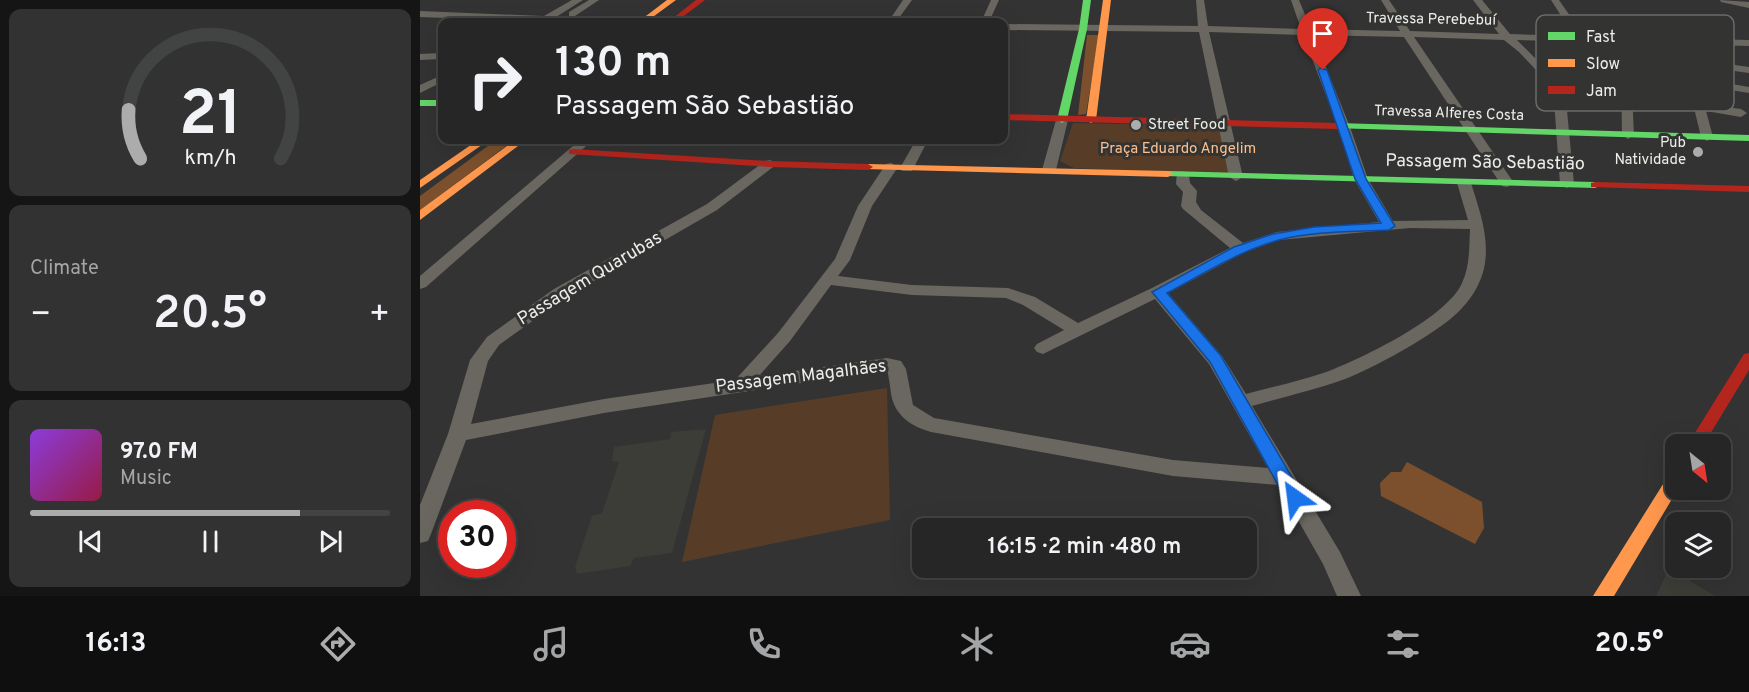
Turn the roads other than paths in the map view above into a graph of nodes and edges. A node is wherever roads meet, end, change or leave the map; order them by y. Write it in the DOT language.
graph roads {
  1 [pos="579,0"];
  2 [pos="595,0"];
  3 [pos="672,0"];
  4 [pos="701,0"];
  5 [pos="908,0"];
  6 [pos="995,0"];
  7 [pos="1087,0"];
  8 [pos="1107,0"];
  9 [pos="1200,0"];
  10 [pos="1295,0"];
  11 [pos="1385,0"];
  12 [pos="1477,0"];
  13 [pos="1555,0"];
  14 [pos="1724,0"];
  15 [pos="1749,5"];
  16 [pos="420,14"];
  17 [pos="1565,15"];
  18 [pos="491,18"];
  19 [pos="549,18"];
  20 [pos="565,18"];
  21 [pos="648,18"];
  22 [pos="678,18"];
  23 [pos="895,18"];
  24 [pos="987,18"];
  25 [pos="1008,27"];
  26 [pos="1083,29"];
  27 [pos="1102,29"];
  28 [pos="1203,29"];
  29 [pos="1308,33"];
  30 [pos="1408,35"];
  31 [pos="1507,37"];
  32 [pos="1536,38"];
  33 [pos="1734,43"];
  34 [pos="1749,43"];
  35 [pos="438,56"];
  36 [pos="420,57"];
  37 [pos="1536,64"];
  38 [pos="1734,70"];
  39 [pos="1749,70"];
  40 [pos="1734,77"];
  41 [pos="438,80"];
  42 [pos="1749,80"];
  43 [pos="1734,85"];
  44 [pos="420,90"];
  45 [pos="1749,90"];
  46 [pos="438,91"];
  47 [pos="420,102"];
  48 [pos="438,103"];
  49 [pos="1561,111"];
  50 [pos="1628,111"];
  51 [pos="1701,111"];
  52 [pos="1727,111"];
  53 [pos="1741,113"];
  54 [pos="1008,117"];
  55 [pos="1062,120"];
  56 [pos="1091,120"];
  57 [pos="1223,123"];
  58 [pos="1344,127"];
  59 [pos="1470,131"];
  60 [pos="1564,134"];
  61 [pos="1628,135"];
  62 [pos="1707,137"];
  63 [pos="1749,138"];
  64 [pos="478,144"];
  65 [pos="516,144"];
  66 [pos="582,144"];
  67 [pos="919,144"];
  68 [pos="573,152"];
  69 [pos="770,164"];
  70 [pos="899,168"];
  71 [pos="1049,170"];
  72 [pos="1182,175"];
  73 [pos="1236,177"];
  74 [pos="1361,179"];
  75 [pos="1464,183"];
  76 [pos="1507,183"];
  77 [pos="1567,184"];
  78 [pos="420,185"];
  79 [pos="1749,189"];
  80 [pos="420,216"];
  81 [pos="1477,225"];
  82 [pos="1389,226"];
  83 [pos="1241,249"];
  84 [pos="827,280"];
  85 [pos="420,285"];
  86 [pos="1158,292"];
  87 [pos="1078,330"];
  88 [pos="1043,348"];
  89 [pos="1749,358"];
  90 [pos="742,384"];
  91 [pos="1242,402"];
  92 [pos="458,434"];
  93 [pos="1702,434"];
  94 [pos="1282,477"];
  95 [pos="1665,496"];
  96 [pos="420,534"];
  97 [pos="1349,596"];
  98 [pos="1603,596"];
  1 -- 19 [label="street"];
  2 -- 20 [label="street"];
  3 -- 21 [label="street"];
  4 -- 22 [label="street"];
  5 -- 23 [label="street"];
  6 -- 24 [label="street"];
  7 -- 26 [label="street"];
  8 -- 27 [label="street"];
  9 -- 28 [label="street"];
  10 -- 29 [label="street"];
  11 -- 30 [label="street"];
  12 -- 31 [label="street"];
  13 -- 17 [label="street"];
  14 -- 15 [label="street"];
  16 -- 18 [label="street"];
  25 -- 26 [label="street, Travessa Perebebuí"];
  26 -- 27 [label="street, Travessa Perebebuí"];
  26 -- 55 [label="street"];
  27 -- 28 [label="street, Travessa Perebebuí"];
  27 -- 56 [label="street"];
  28 -- 29 [label="street, Travessa Perebebuí"];
  28 -- 57 [label="street"];
  29 -- 30 [label="street, Travessa Perebebuí"];
  29 -- 58 [label="street"];
  30 -- 31 [label="street, Travessa Perebebuí"];
  30 -- 59 [label="street"];
  31 -- 32 [label="street, Travessa Perebebuí"];
  31 -- 37 [label="street"];
  33 -- 34 [label="street, Travessa Perebebuí"];
  35 -- 36 [label="street"];
  38 -- 39 [label="street"];
  40 -- 42 [label="street"];
  41 -- 44 [label="street"];
  43 -- 45 [label="street"];
  46 -- 47 [label="street"];
  47 -- 48 [label="street"];
  49 -- 60 [label="street"];
  50 -- 61 [label="street"];
  51 -- 62 [label="street"];
  52 -- 53 [label="street"];
  54 -- 55 [label="street, Travessa Alferes Costa"];
  55 -- 56 [label="street, Travessa Alferes Costa"];
  55 -- 71 [label="street"];
  56 -- 57 [label="street, Travessa Alferes Costa"];
  57 -- 58 [label="street, Travessa Alferes Costa"];
  57 -- 73 [label="street"];
  58 -- 59 [label="street, Travessa Alferes Costa"];
  58 -- 74 [label="street"];
  59 -- 60 [label="street, Travessa Alferes Costa"];
  59 -- 76 [label="street"];
  60 -- 61 [label="street, Travessa Alferes Costa"];
  60 -- 77 [label="street"];
  61 -- 62 [label="street, Travessa Alferes Costa"];
  62 -- 63 [label="street, Travessa Alferes Costa"];
  64 -- 78 [label="street"];
  65 -- 80 [label="street"];
  66 -- 68 [label="street"];
  67 -- 70 [label="street"];
  68 -- 69 [label="street, Passagem São Sebastião"];
  68 -- 85 [label="street"];
  69 -- 70 [label="street, Passagem São Sebastião"];
  69 -- 92 [label="street, Passagem Quarubas"];
  70 -- 71 [label="street, Passagem São Sebastião"];
  70 -- 84 [label="street"];
  71 -- 72 [label="street, Passagem São Sebastião"];
  72 -- 73 [label="street, Passagem São Sebastião"];
  72 -- 83 [label="street"];
  73 -- 74 [label="street, Passagem São Sebastião"];
  74 -- 75 [label="street, Passagem São Sebastião"];
  74 -- 82 [label="street"];
  75 -- 76 [label="street, Passagem São Sebastião"];
  75 -- 81 [label="street"];
  76 -- 77 [label="street, Passagem São Sebastião"];
  77 -- 79 [label="street, Passagem São Sebastião"];
  81 -- 82 [label="street"];
  81 -- 91 [label="street"];
  82 -- 83 [label="street"];
  83 -- 86 [label="street"];
  84 -- 87 [label="street"];
  84 -- 90 [label="street"];
  86 -- 87 [label="street"];
  86 -- 91 [label="street"];
  87 -- 88 [label="street"];
  89 -- 93 [label="street"];
  90 -- 92 [label="street, Passagem Magalhães"];
  90 -- 94 [label="street, Passagem Magalhães"];
  91 -- 94 [label="street"];
  92 -- 96 [label="street, Passagem Quarubas"];
  94 -- 97 [label="street"];
  95 -- 98 [label="street"];
}
